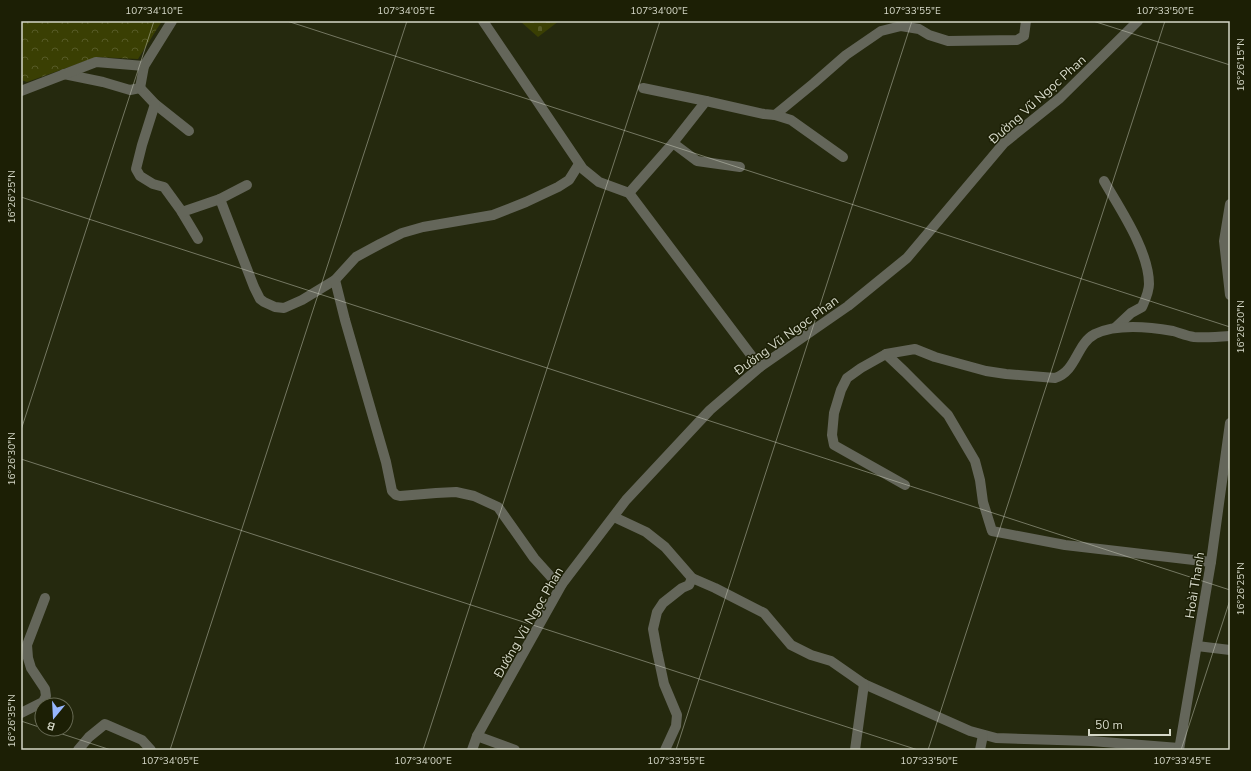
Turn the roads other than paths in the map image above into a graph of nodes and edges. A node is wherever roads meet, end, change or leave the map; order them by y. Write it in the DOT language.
graph roads {
  1 [pos="172,21"];
  2 [pos="483,21"];
  3 [pos="1026,21"];
  4 [pos="1138,21"];
  5 [pos="144,66"];
  6 [pos="64,74"];
  7 [pos="140,88"];
  8 [pos="643,88"];
  9 [pos="21,91"];
  10 [pos="706,100"];
  11 [pos="154,104"];
  12 [pos="775,115"];
  13 [pos="189,131"];
  14 [pos="673,143"];
  15 [pos="843,157"];
  16 [pos="579,164"];
  17 [pos="740,168"];
  18 [pos="1104,181"];
  19 [pos="247,185"];
  20 [pos="629,193"];
  21 [pos="220,199"];
  22 [pos="1230,204"];
  23 [pos="182,212"];
  24 [pos="198,239"];
  25 [pos="335,280"];
  26 [pos="1230,295"];
  27 [pos="1115,328"];
  28 [pos="1230,336"];
  29 [pos="886,354"];
  30 [pos="760,367"];
  31 [pos="1230,423"];
  32 [pos="905,485"];
  33 [pos="614,517"];
  34 [pos="1211,562"];
  35 [pos="692,578"];
  36 [pos="562,584"];
  37 [pos="45,598"];
  38 [pos="1197,646"];
  39 [pos="1230,650"];
  40 [pos="864,684"];
  41 [pos="21,713"];
  42 [pos="983,735"];
  43 [pos="477,736"];
  44 [pos="1179,749"];
  45 [pos="78,750"];
  46 [pos="151,750"];
  47 [pos="472,750"];
  48 [pos="515,750"];
  49 [pos="665,750"];
  50 [pos="855,750"];
  51 [pos="980,750"];
  1 -- 5 [label="street"];
  2 -- 16 [label="street"];
  3 -- 12 [label="street"];
  4 -- 30 [label="street, Đường Vũ Ngọc Phan"];
  5 -- 6 [label="street"];
  5 -- 7 [label="street"];
  6 -- 7 [label="street"];
  6 -- 9 [label="street"];
  7 -- 11 [label="street"];
  8 -- 10 [label="street"];
  10 -- 12 [label="street"];
  10 -- 14 [label="street"];
  11 -- 13 [label="street"];
  11 -- 23 [label="street"];
  12 -- 15 [label="street"];
  14 -- 17 [label="street"];
  14 -- 20 [label="street"];
  16 -- 20 [label="street"];
  16 -- 25 [label="street"];
  18 -- 27 [label="street"];
  19 -- 21 [label="street"];
  20 -- 30 [label="street"];
  21 -- 23 [label="street"];
  21 -- 25 [label="street"];
  22 -- 26 [label="street"];
  23 -- 24 [label="street"];
  25 -- 36 [label="street"];
  27 -- 28 [label="street"];
  27 -- 29 [label="street"];
  29 -- 32 [label="street"];
  29 -- 34 [label="street"];
  30 -- 33 [label="street, Đường Vũ Ngọc Phan"];
  31 -- 34 [label="street, Hoài Thanh"];
  33 -- 35 [label="street"];
  33 -- 36 [label="street, Đường Vũ Ngọc Phan"];
  34 -- 38 [label="street, Hoài Thanh"];
  35 -- 40 [label="street"];
  35 -- 49 [label="street"];
  36 -- 43 [label="street, Đường Vũ Ngọc Phan"];
  37 -- 41 [label="street"];
  38 -- 39 [label="street"];
  38 -- 44 [label="street, Hoài Thanh"];
  40 -- 42 [label="street"];
  40 -- 50 [label="street"];
  42 -- 44 [label="street"];
  42 -- 51 [label="street"];
  43 -- 47 [label="street, Đường Vũ Ngọc Phan"];
  43 -- 48 [label="street"];
  45 -- 46 [label="street"];
}
